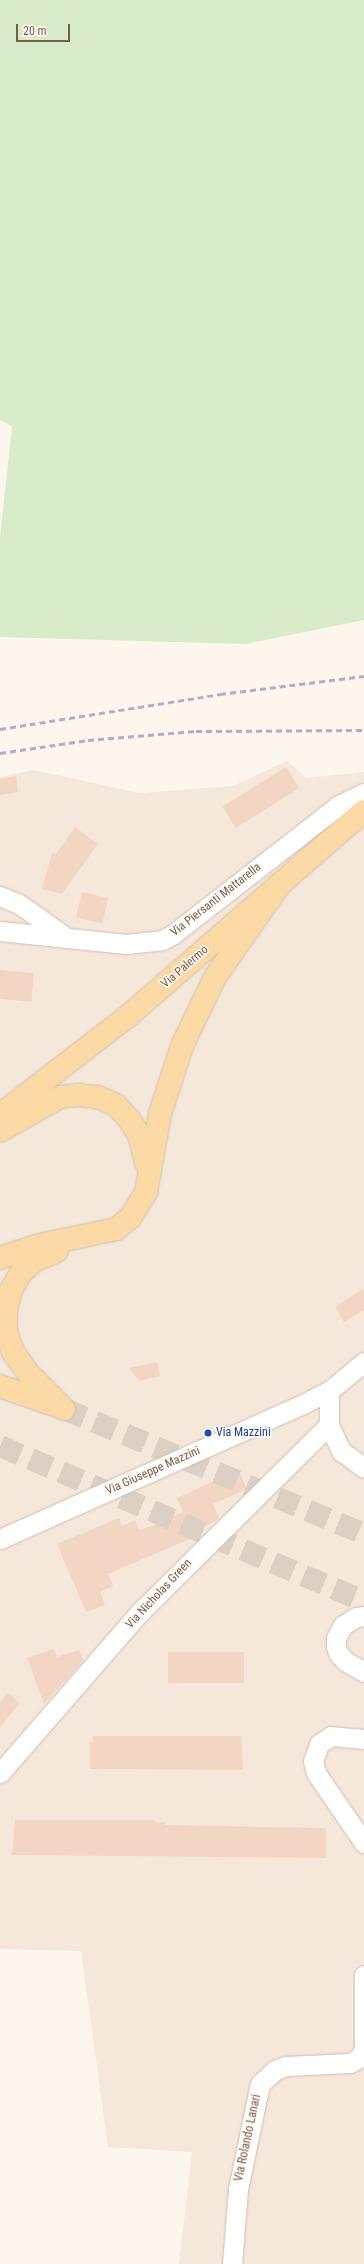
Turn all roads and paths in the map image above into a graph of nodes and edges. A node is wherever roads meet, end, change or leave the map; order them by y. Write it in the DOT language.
graph roads {
  1 [pos="364,793"];
  2 [pos="364,811"];
  3 [pos="280,884"];
  4 [pos="0,896"];
  5 [pos="0,931"];
  6 [pos="69,938"];
  7 [pos="83,1051"];
  8 [pos="0,1100"];
  9 [pos="0,1115"];
  10 [pos="0,1131"];
  11 [pos="148,1177"];
  12 [pos="97,1234"];
  13 [pos="0,1258"];
  14 [pos="364,1362"];
  15 [pos="0,1386"];
  16 [pos="329,1391"];
  17 [pos="329,1426"];
  18 [pos="364,1468"];
  19 [pos="0,1540"];
  20 [pos="364,1616"];
  21 [pos="364,1672"];
  22 [pos="364,1739"];
  23 [pos="0,1773"];
  24 [pos="364,1843"];
  25 [pos="364,1975"];
  26 [pos="232,2264"];
  1 -- 6 [label="street, Via Piersanti Mattarella"];
  2 -- 3 [label="main road, Via Palermo"];
  3 -- 7 [label="main road, Via Palermo"];
  3 -- 11 [label="main road"];
  4 -- 6 [label="street"];
  5 -- 6 [label="street, Via Piersanti Mattarella"];
  7 -- 8 [label="main road"];
  7 -- 9 [label="main road, Via Palermo"];
  10 -- 11 [label="main road"];
  11 -- 12 [label="main road"];
  12 -- 13 [label="main road"];
  12 -- 15 [label="main road"];
  14 -- 16 [label="street, Via Giuseppe Mazzini"];
  16 -- 17 [label="street"];
  16 -- 19 [label="street, Via Giuseppe Mazzini"];
  17 -- 18 [label="street"];
  17 -- 23 [label="street, Via Nicholas Green"];
  20 -- 21 [label="street"];
  22 -- 24 [label="street"];
  25 -- 26 [label="street, Via Rolando Lanari"];
}
